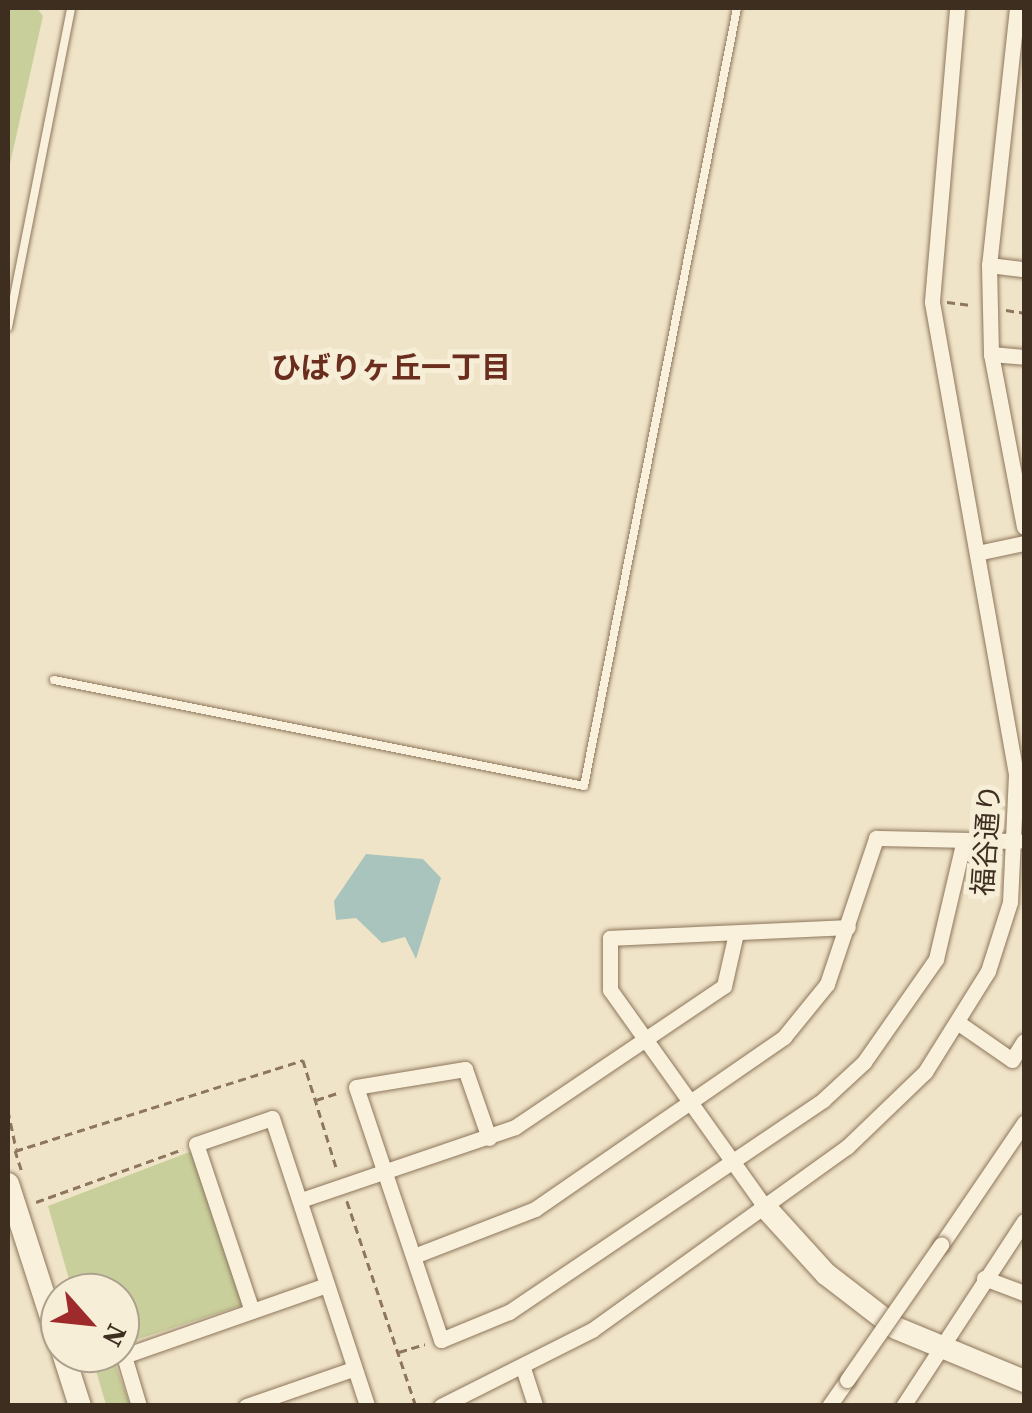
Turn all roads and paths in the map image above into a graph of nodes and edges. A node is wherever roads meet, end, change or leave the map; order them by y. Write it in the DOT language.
graph roads {
  1 [pos="71,8"];
  2 [pos="736,8"];
  3 [pos="957,8"];
  4 [pos="1017,8"];
  5 [pos="1019,36"];
  6 [pos="989,265"];
  7 [pos="1024,269"];
  8 [pos="932,301"];
  9 [pos="990,308"];
  10 [pos="1024,312"];
  11 [pos="8,327"];
  12 [pos="991,354"];
  13 [pos="1024,357"];
  14 [pos="1024,527"];
  15 [pos="1024,543"];
  16 [pos="977,553"];
  17 [pos="54,680"];
  18 [pos="964,840"];
  19 [pos="1018,841"];
  20 [pos="1017,902"];
  21 [pos="848,928"];
  22 [pos="736,933"];
  23 [pos="960,1024"];
  24 [pos="644,1038"];
  25 [pos="1024,1042"];
  26 [pos="356,1087"];
  27 [pos="316,1100"];
  28 [pos="686,1101"];
  29 [pos="8,1110"];
  30 [pos="1024,1124"];
  31 [pos="489,1138"];
  32 [pos="196,1144"];
  33 [pos="15,1150"];
  34 [pos="728,1160"];
  35 [pos="383,1172"];
  36 [pos="8,1182"];
  37 [pos="342,1187"];
  38 [pos="301,1200"];
  39 [pos="765,1207"];
  40 [pos="16,1210"];
  41 [pos="1024,1221"];
  42 [pos="414,1256"];
  43 [pos="984,1278"];
  44 [pos="40,1284"];
  45 [pos="327,1285"];
  46 [pos="1024,1293"];
  47 [pos="252,1311"];
  48 [pos="440,1340"];
  49 [pos="934,1347"];
  50 [pos="398,1352"];
  51 [pos="523,1368"];
  52 [pos="353,1370"];
  53 [pos="69,1373"];
  54 [pos="1024,1381"];
  55 [pos="80,1406"];
  56 [pos="140,1406"];
  57 [pos="246,1406"];
  58 [pos="367,1406"];
  59 [pos="416,1406"];
  60 [pos="442,1406"];
  61 [pos="535,1406"];
  62 [pos="829,1406"];
  63 [pos="904,1406"];
  1 -- 11 [label="lane"];
  2 -- 17 [label="lane"];
  3 -- 8 [label="street, 福谷通り"];
  4 -- 5 [label="street"];
  5 -- 6 [label="street"];
  6 -- 7 [label="street"];
  6 -- 9 [label="street"];
  8 -- 9 [label="path"];
  8 -- 16 [label="street, 福谷通り"];
  9 -- 10 [label="path"];
  9 -- 12 [label="street"];
  12 -- 13 [label="street"];
  12 -- 14 [label="street"];
  15 -- 16 [label="street"];
  16 -- 19 [label="street, 福谷通り"];
  18 -- 19 [label="street"];
  18 -- 21 [label="street"];
  18 -- 34 [label="street"];
  19 -- 20 [label="street, 福谷通り"];
  20 -- 23 [label="street, 福谷通り"];
  21 -- 22 [label="street"];
  21 -- 28 [label="street"];
  22 -- 24 [label="street"];
  22 -- 24 [label="street"];
  23 -- 25 [label="street"];
  23 -- 39 [label="street, 福谷通り"];
  24 -- 28 [label="street"];
  24 -- 31 [label="street"];
  26 -- 27 [label="path"];
  26 -- 31 [label="street"];
  26 -- 35 [label="street"];
  27 -- 33 [label="path"];
  27 -- 37 [label="path"];
  28 -- 34 [label="street"];
  28 -- 42 [label="street"];
  29 -- 33 [label="path"];
  30 -- 62 [label="street, bridge"];
  31 -- 35 [label="street"];
  32 -- 38 [label="street"];
  32 -- 40 [label="path"];
  32 -- 47 [label="street"];
  33 -- 36 [label="path"];
  34 -- 39 [label="street"];
  34 -- 48 [label="street"];
  35 -- 37 [label="street"];
  35 -- 42 [label="street"];
  36 -- 40 [label="street"];
  37 -- 38 [label="street"];
  37 -- 50 [label="path"];
  38 -- 45 [label="street"];
  39 -- 49 [label="street"];
  39 -- 51 [label="street, 福谷通り"];
  40 -- 44 [label="street"];
  41 -- 43 [label="street"];
  42 -- 48 [label="street"];
  43 -- 46 [label="street"];
  43 -- 49 [label="street"];
  45 -- 47 [label="street"];
  45 -- 52 [label="street"];
  47 -- 56 [label="street"];
  48 -- 50 [label="path"];
  49 -- 54 [label="street"];
  49 -- 63 [label="street"];
  50 -- 59 [label="path"];
  51 -- 60 [label="street, 福谷通り"];
  51 -- 61 [label="street"];
  52 -- 57 [label="street"];
  52 -- 58 [label="street"];
  53 -- 55 [label="street"];
}
